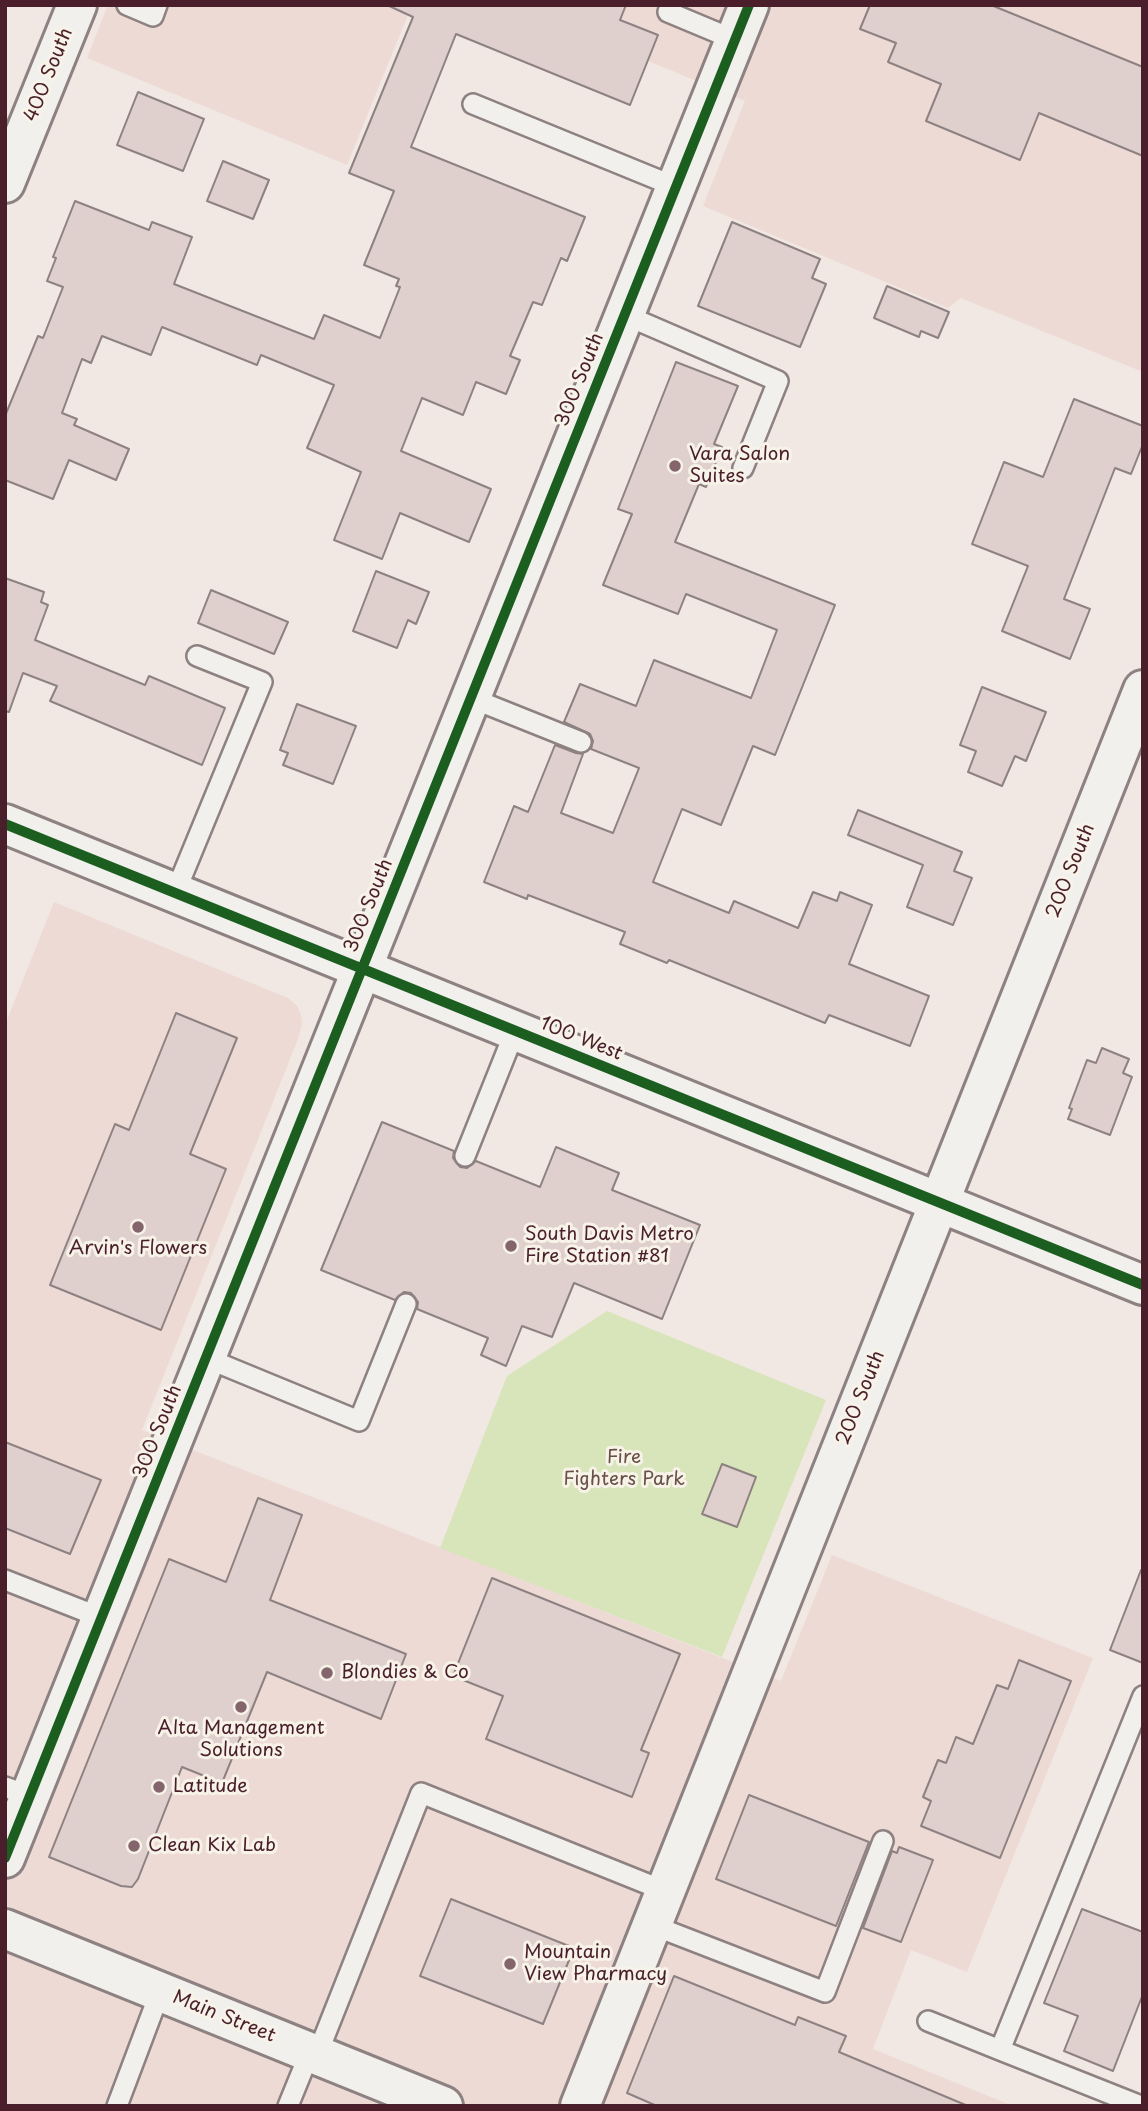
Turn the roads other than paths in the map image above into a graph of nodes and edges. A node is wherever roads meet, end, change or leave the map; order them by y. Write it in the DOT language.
graph roads {
  1 [pos="77,5"];
  2 [pos="127,5"];
  3 [pos="157,5"];
  4 [pos="671,5"];
  5 [pos="749,5"];
  6 [pos="736,40"];
  7 [pos="473,104"];
  8 [pos="5,183"];
  9 [pos="676,187"];
  10 [pos="625,315"];
  11 [pos="744,468"];
  12 [pos="197,656"];
  13 [pos="1143,690"];
  14 [pos="471,698"];
  15 [pos="581,742"];
  16 [pos="5,824"];
  17 [pos="175,893"];
  18 [pos="362,969"];
  19 [pos="515,1031"];
  20 [pos="465,1156"];
  21 [pos="939,1203"];
  22 [pos="1143,1285"];
  23 [pos="406,1304"];
  24 [pos="206,1358"];
  25 [pos="5,1580"];
  26 [pos="102,1618"];
  27 [pos="1143,1696"];
  28 [pos="18,1792"];
  29 [pos="883,1842"];
  30 [pos="5,1858"];
  31 [pos="659,1908"];
  32 [pos="5,1929"];
  33 [pos="160,1992"];
  34 [pos="928,2021"];
  35 [pos="1000,2050"];
  36 [pos="314,2054"];
  37 [pos="117,2106"];
  38 [pos="288,2106"];
  39 [pos="443,2106"];
  40 [pos="580,2106"];
  41 [pos="1141,2106"];
  1 -- 8 [label="street, 400 South"];
  2 -- 3 [label="lane"];
  4 -- 6 [label="lane"];
  5 -- 6 [label="street, 300 South"];
  6 -- 9 [label="street, 300 South"];
  7 -- 9 [label="lane"];
  9 -- 10 [label="street, 300 South"];
  10 -- 11 [label="lane"];
  10 -- 14 [label="street, 300 South"];
  12 -- 17 [label="lane"];
  13 -- 21 [label="street, 200 South"];
  14 -- 15 [label="lane"];
  14 -- 18 [label="street, 300 South"];
  16 -- 17 [label="street, 100 West"];
  17 -- 18 [label="street, 100 West"];
  18 -- 19 [label="street, 100 West"];
  18 -- 24 [label="street, 300 South"];
  19 -- 20 [label="lane"];
  19 -- 21 [label="street, 100 West"];
  21 -- 22 [label="street, 100 West"];
  21 -- 31 [label="street, 200 South"];
  23 -- 24 [label="lane"];
  24 -- 26 [label="street, 300 South"];
  25 -- 26 [label="lane"];
  26 -- 28 [label="street, 300 South"];
  27 -- 35 [label="lane"];
  28 -- 30 [label="street, 300 South"];
  29 -- 31 [label="lane"];
  31 -- 36 [label="lane"];
  31 -- 40 [label="street, 200 South"];
  32 -- 33 [label="street, Main Street"];
  33 -- 36 [label="street, Main Street"];
  33 -- 37 [label="lane"];
  34 -- 35 [label="lane"];
  35 -- 41 [label="lane"];
  36 -- 38 [label="lane"];
  36 -- 39 [label="street, Main Street"];
}
